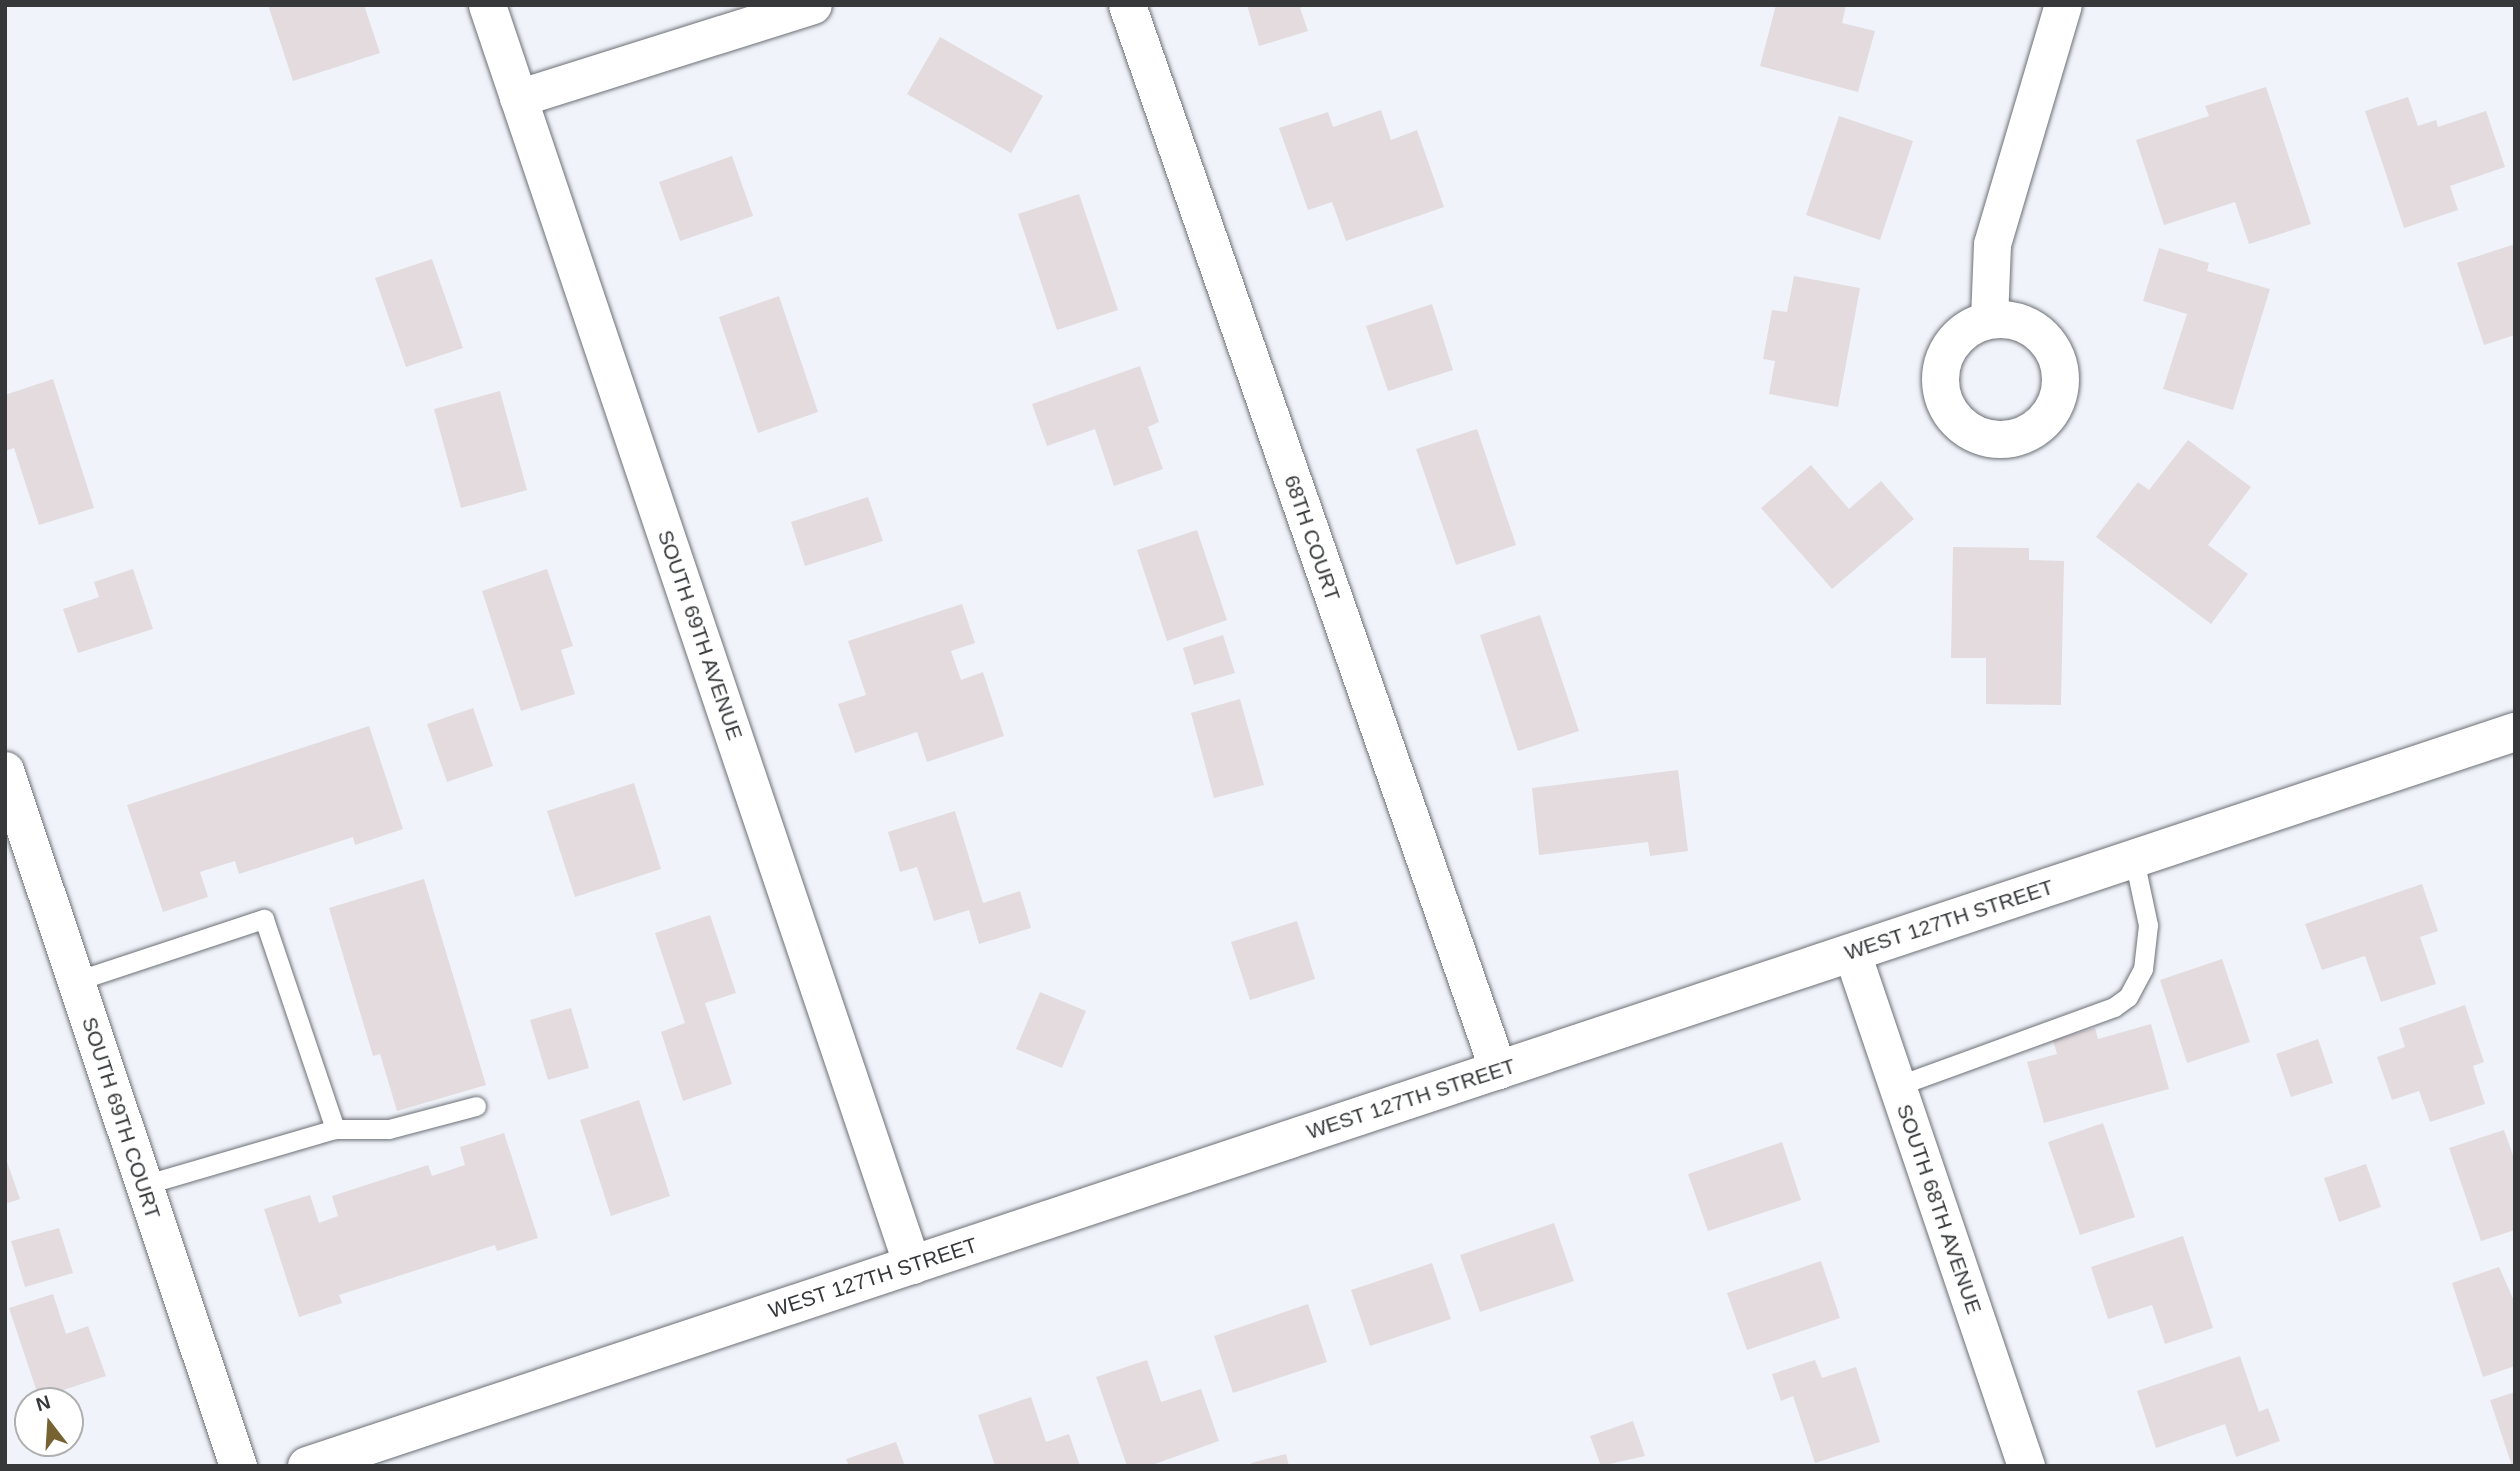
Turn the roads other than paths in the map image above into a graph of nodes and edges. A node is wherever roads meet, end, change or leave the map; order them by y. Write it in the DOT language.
graph roads {
  1 [pos="486,5"];
  2 [pos="813,5"];
  3 [pos="1127,5"];
  4 [pos="2063,5"];
  5 [pos="518,97"];
  6 [pos="1989,319"];
  7 [pos="2513,738"];
  8 [pos="5,771"];
  9 [pos="2134,859"];
  10 [pos="1852,953"];
  11 [pos="76,981"];
  12 [pos="1498,1070"];
  13 [pos="1897,1086"];
  14 [pos="476,1106"];
  15 [pos="335,1129"];
  16 [pos="144,1185"];
  17 [pos="912,1265"];
  18 [pos="354,1458"];
  19 [pos="238,1466"];
  20 [pos="307,1466"];
  21 [pos="2026,1466"];
  1 -- 5 [label="street, SOUTH 69TH AVENUE"];
  2 -- 5 [label="street"];
  3 -- 12 [label="street, 68TH COURT"];
  4 -- 6 [label="street"];
  5 -- 17 [label="street, SOUTH 69TH AVENUE"];
  7 -- 9 [label="main road, WEST 127TH STREET"];
  8 -- 11 [label="street, SOUTH 69TH COURT"];
  9 -- 10 [label="main road, WEST 127TH STREET"];
  9 -- 13 [label="lane"];
  10 -- 12 [label="main road, WEST 127TH STREET"];
  10 -- 13 [label="street, SOUTH 68TH AVENUE"];
  11 -- 15 [label="lane"];
  11 -- 16 [label="street, SOUTH 69TH COURT"];
  12 -- 17 [label="main road, WEST 127TH STREET"];
  13 -- 21 [label="street, SOUTH 68TH AVENUE"];
  14 -- 15 [label="lane"];
  15 -- 16 [label="lane"];
  16 -- 19 [label="street, SOUTH 69TH COURT"];
  17 -- 18 [label="main road, WEST 127TH STREET"];
  18 -- 20 [label="main road, WEST 127TH STREET"];
}
